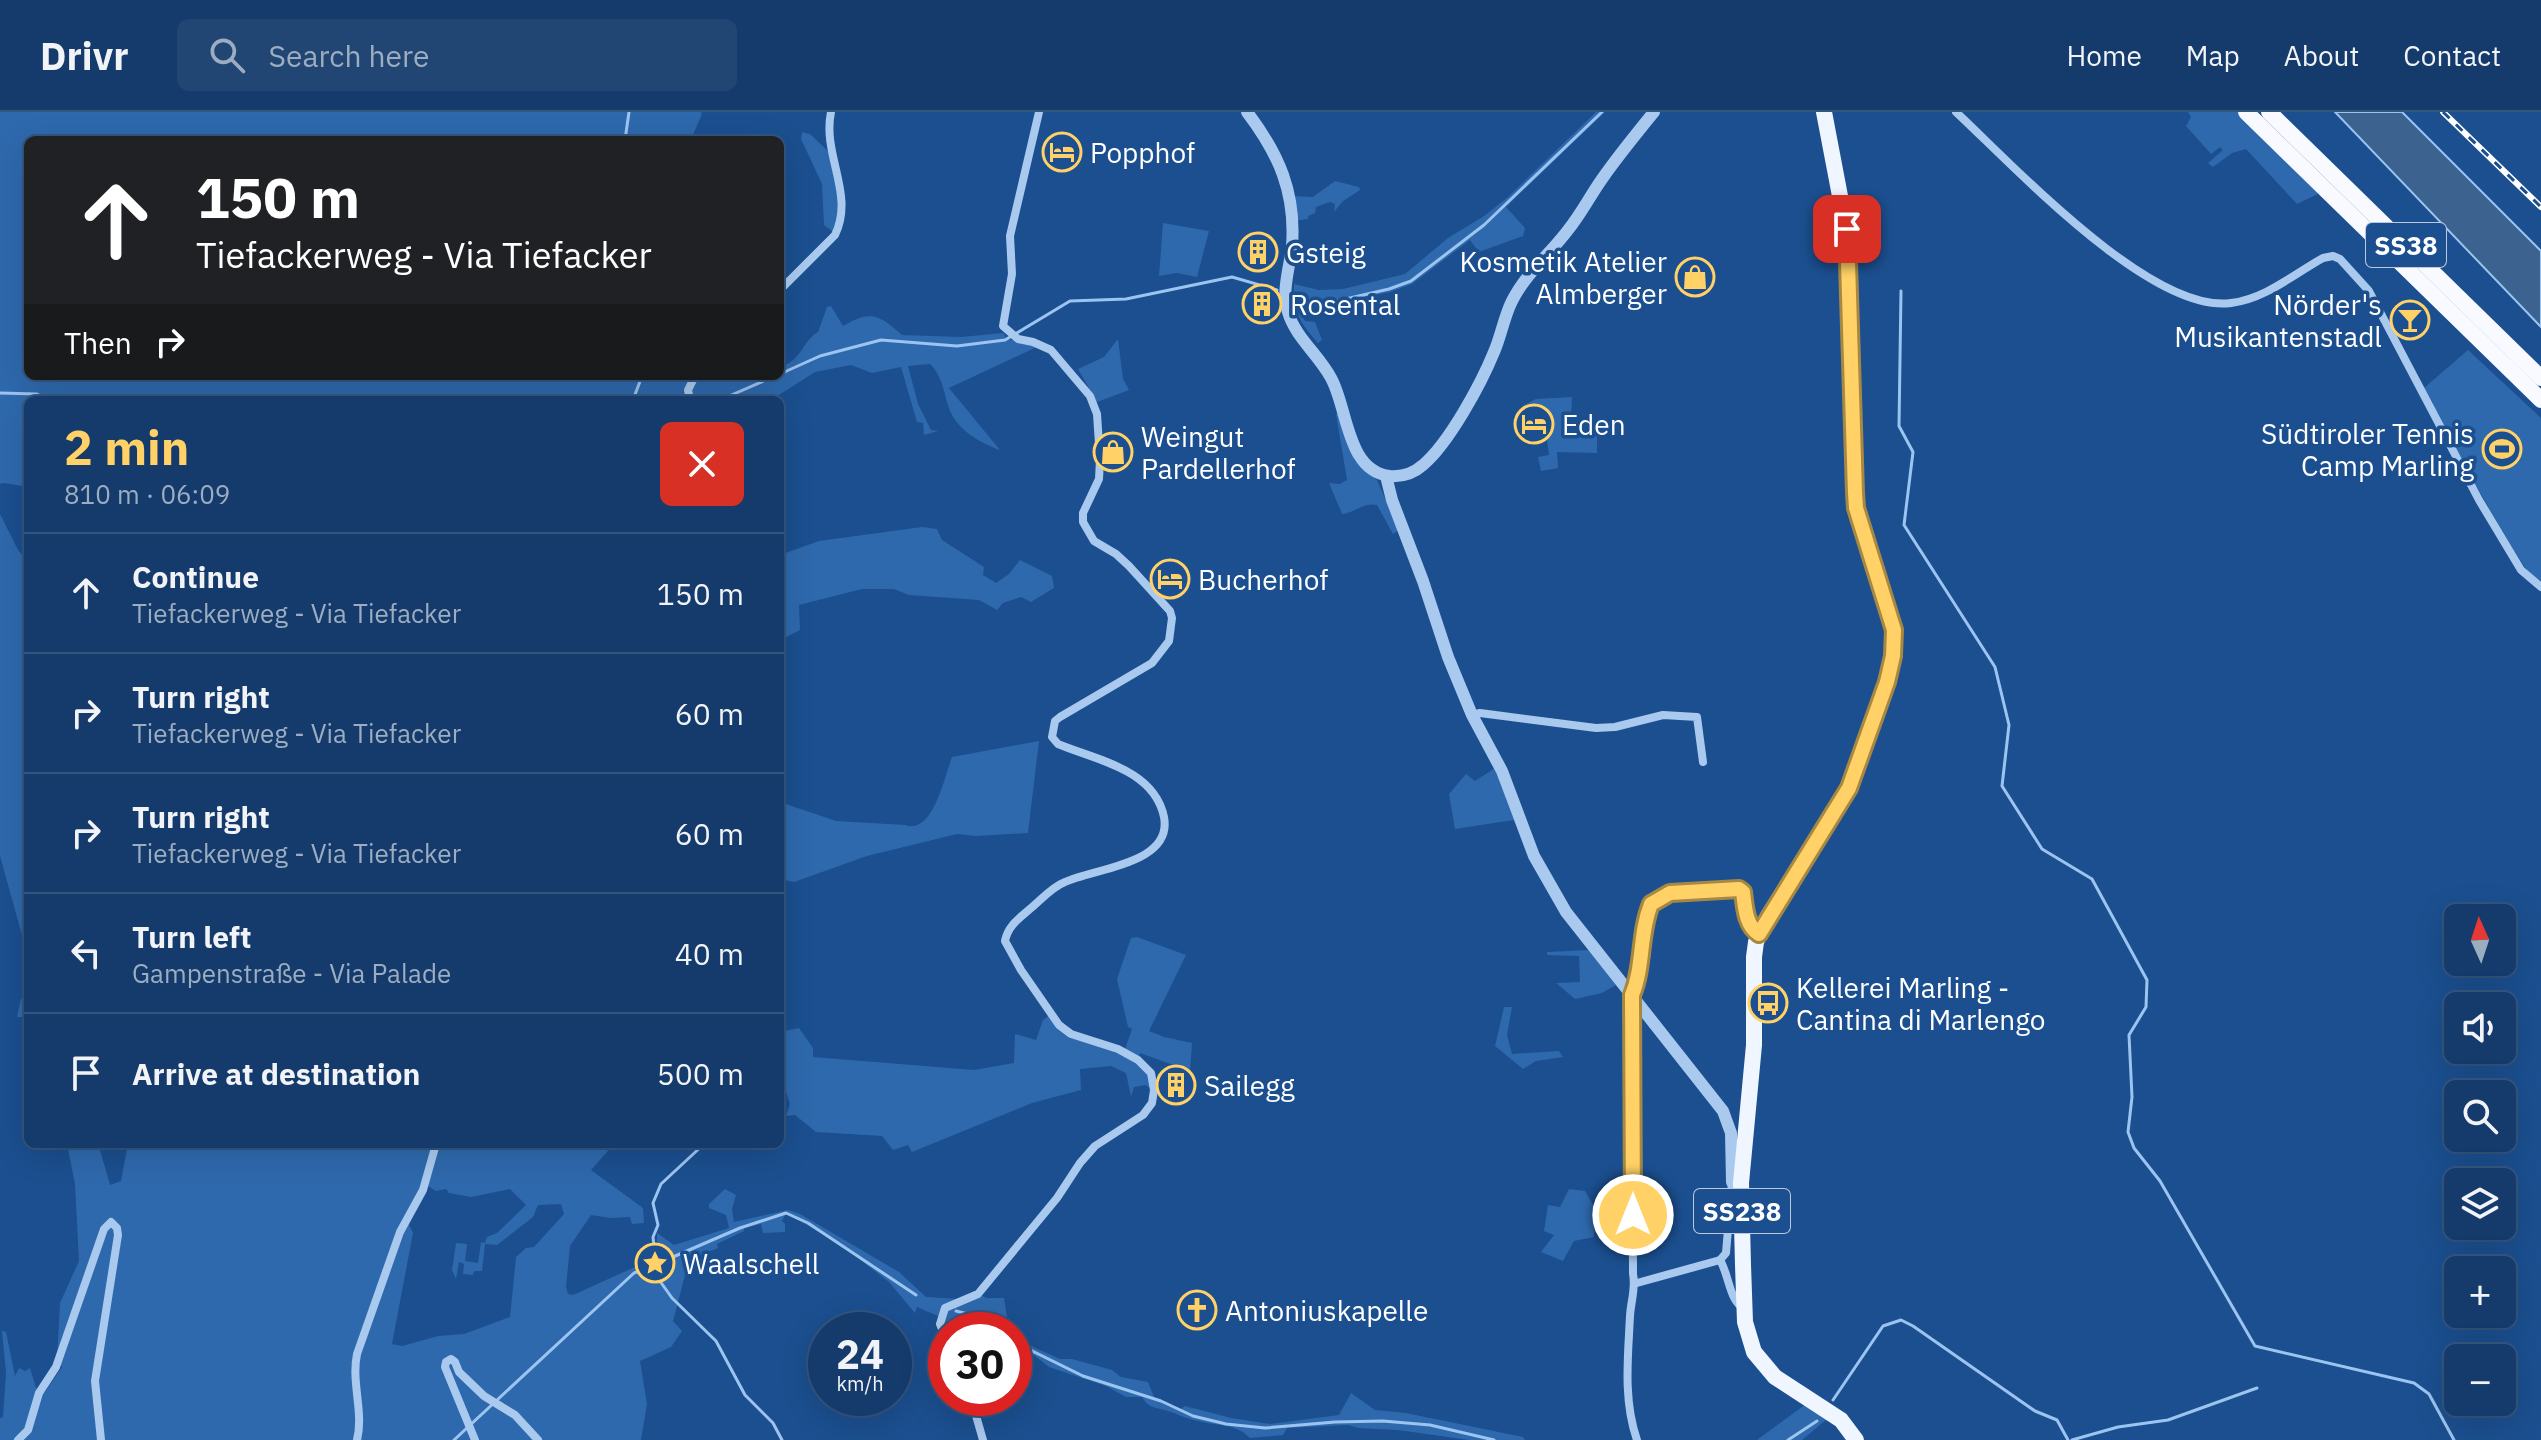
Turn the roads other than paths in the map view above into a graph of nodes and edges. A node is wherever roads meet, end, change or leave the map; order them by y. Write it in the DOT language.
graph roads {
  1 [pos="831,112"];
  2 [pos="1039,112"];
  3 [pos="1247,112"];
  4 [pos="1654,112"];
  5 [pos="1824,112"];
  6 [pos="1956,112"];
  7 [pos="2246,112"];
  8 [pos="2269,112"];
  9 [pos="784,286"];
  10 [pos="2541,378"];
  11 [pos="2541,400"];
  12 [pos="1391,476"];
  13 [pos="2541,587"];
  14 [pos="1472,715"];
  15 [pos="1703,762"];
  16 [pos="1759,934"];
  17 [pos="1632,995"];
  18 [pos="435,1148"];
  19 [pos="1736,1182"];
  20 [pos="1720,1260"];
  21 [pos="1637,1283"];
  22 [pos="1744,1309"];
  23 [pos="943,1312"];
  24 [pos="976,1416"];
  25 [pos="18,1440"];
  26 [pos="101,1440"];
  27 [pos="357,1440"];
  28 [pos="475,1440"];
  29 [pos="538,1440"];
  30 [pos="983,1440"];
  31 [pos="1637,1440"];
  32 [pos="1856,1440"];
  1 -- 9 [label="street"];
  2 -- 23 [label="street"];
  3 -- 12 [label="street"];
  4 -- 12 [label="street"];
  5 -- 16 [label="main road, SS238"];
  6 -- 13 [label="street"];
  7 -- 11 [label="highway, SS38"];
  8 -- 10 [label="highway, SS38"];
  12 -- 14 [label="street"];
  14 -- 15 [label="street"];
  14 -- 17 [label="street"];
  16 -- 17 [label="street"];
  16 -- 19 [label="main road, SS238"];
  17 -- 19 [label="street"];
  17 -- 21 [label="street"];
  18 -- 27 [label="street"];
  19 -- 20 [label="street"];
  19 -- 22 [label="main road, SS238"];
  20 -- 21 [label="street"];
  20 -- 22 [label="street"];
  21 -- 31 [label="street"];
  22 -- 32 [label="main road, SS238"];
  24 -- 30 [label="street"];
  25 -- 26 [label="street"];
  28 -- 29 [label="street"];
}
